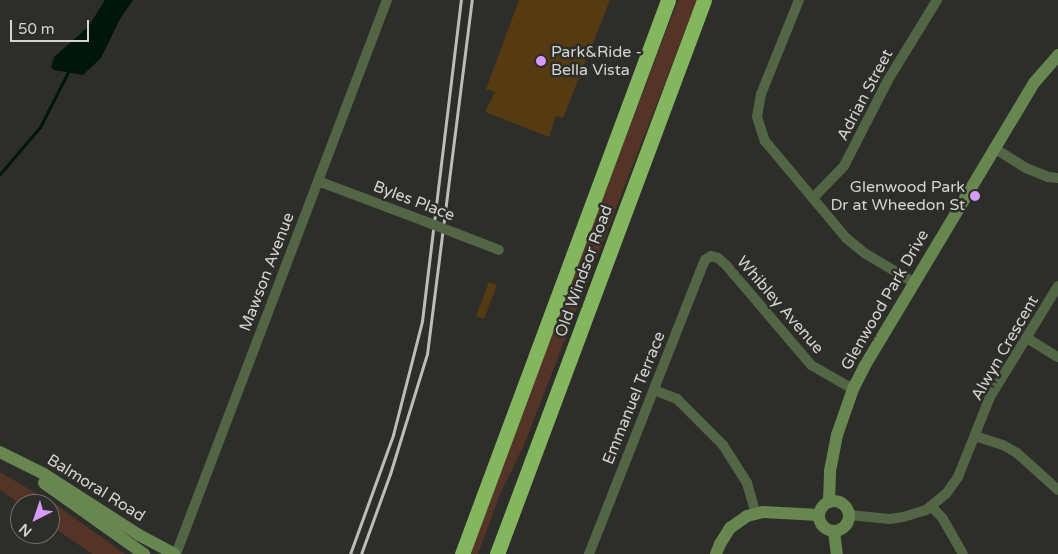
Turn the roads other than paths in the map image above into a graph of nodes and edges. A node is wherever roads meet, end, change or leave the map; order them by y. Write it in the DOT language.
graph roads {
  1 [pos="387,0"];
  2 [pos="668,0"];
  3 [pos="704,0"];
  4 [pos="799,0"];
  5 [pos="937,0"];
  6 [pos="1058,55"];
  7 [pos="994,148"];
  8 [pos="1058,178"];
  9 [pos="318,181"];
  10 [pos="813,198"];
  11 [pos="498,250"];
  12 [pos="711,256"];
  13 [pos="913,282"];
  14 [pos="1058,286"];
  15 [pos="1027,338"];
  16 [pos="1058,357"];
  17 [pos="853,389"];
  18 [pos="654,390"];
  19 [pos="975,436"];
  20 [pos="0,452"];
  21 [pos="0,456"];
  22 [pos="1058,490"];
  23 [pos="829,502"];
  24 [pos="932,507"];
  25 [pos="756,514"];
  26 [pos="819,515"];
  27 [pos="849,515"];
  28 [pos="834,531"];
  29 [pos="144,554"];
  30 [pos="175,554"];
  31 [pos="462,554"];
  32 [pos="497,554"];
  33 [pos="589,554"];
  34 [pos="716,554"];
  35 [pos="837,554"];
  36 [pos="963,554"];
  1 -- 9 [label="street, Mawson Avenue"];
  2 -- 31 [label="highway, Old Windsor Road"];
  3 -- 32 [label="highway, Old Windsor Road"];
  4 -- 10 [label="street"];
  5 -- 10 [label="street, Adrian Street"];
  6 -- 7 [label="street, Glenwood Park Drive"];
  7 -- 8 [label="street"];
  7 -- 13 [label="street, Glenwood Park Drive"];
  9 -- 11 [label="street, Byles Place, bridge"];
  9 -- 30 [label="street, Mawson Avenue"];
  10 -- 13 [label="street"];
  12 -- 17 [label="street, Whibley Avenue"];
  12 -- 18 [label="street, Emmanuel Terrace"];
  13 -- 17 [label="street, Glenwood Park Drive"];
  14 -- 15 [label="street, Alwyn Crescent"];
  15 -- 16 [label="street"];
  15 -- 19 [label="street, Alwyn Crescent"];
  17 -- 23 [label="street, Glenwood Park Drive"];
  18 -- 25 [label="street"];
  18 -- 33 [label="street, Emmanuel Terrace"];
  19 -- 22 [label="street"];
  19 -- 24 [label="street, Alwyn Crescent"];
  20 -- 30 [label="street, Balmoral Road"];
  21 -- 29 [label="street, Balmoral Road"];
  23 -- 26 [label="street"];
  23 -- 27 [label="street"];
  24 -- 27 [label="street, Alwyn Crescent"];
  24 -- 36 [label="street"];
  25 -- 26 [label="street"];
  25 -- 34 [label="street"];
  26 -- 28 [label="street"];
  27 -- 28 [label="street"];
  28 -- 35 [label="street"];
}
